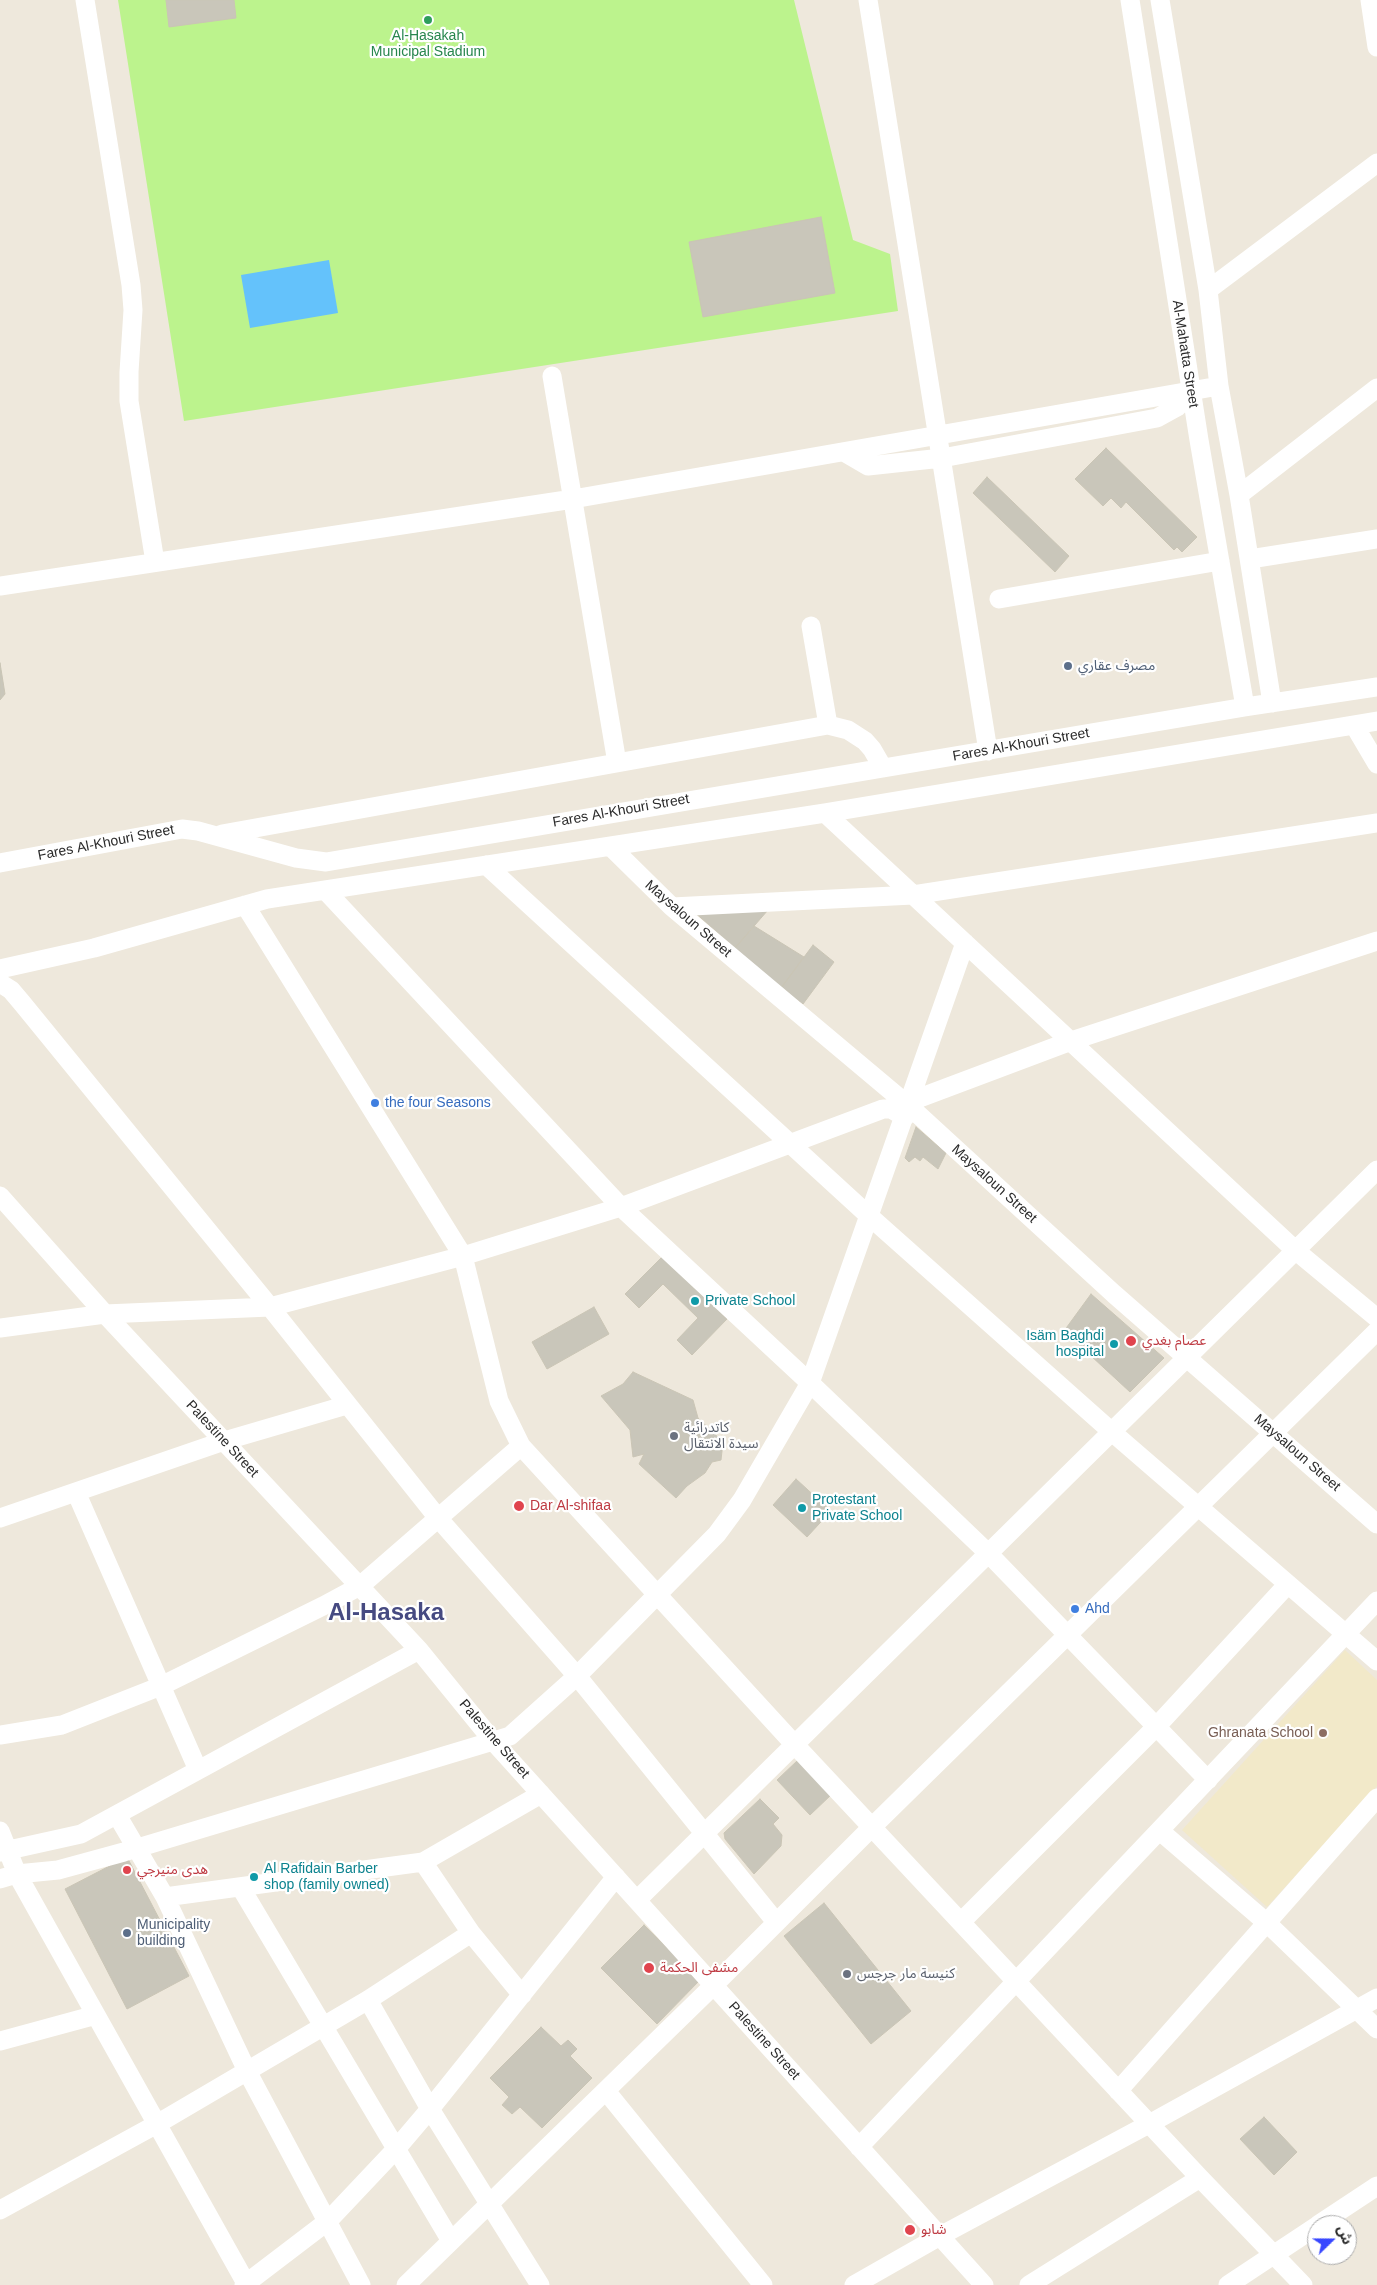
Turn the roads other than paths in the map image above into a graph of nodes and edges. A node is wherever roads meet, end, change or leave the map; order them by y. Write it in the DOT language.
graph roads {
  1 [pos="85,0"];
  2 [pos="868,0"];
  3 [pos="1130,0"];
  4 [pos="1160,0"];
  5 [pos="1370,0"];
  6 [pos="1377,47"];
  7 [pos="1377,163"];
  8 [pos="1208,290"];
  9 [pos="552,376"];
  10 [pos="1220,386"];
  11 [pos="1377,388"];
  12 [pos="1191,392"];
  13 [pos="938,436"];
  14 [pos="844,452"];
  15 [pos="942,458"];
  16 [pos="1240,495"];
  17 [pos="573,499"];
  18 [pos="1377,540"];
  19 [pos="1250,559"];
  20 [pos="1220,561"];
  21 [pos="155,562"];
  22 [pos="0,586"];
  23 [pos="999,598"];
  24 [pos="811,626"];
  25 [pos="1377,687"];
  26 [pos="1272,703"];
  27 [pos="1246,707"];
  28 [pos="1377,721"];
  29 [pos="828,725"];
  30 [pos="1354,725"];
  31 [pos="988,750"];
  32 [pos="617,763"];
  33 [pos="1377,764"];
  34 [pos="883,768"];
  35 [pos="825,813"];
  36 [pos="1377,823"];
  37 [pos="215,835"];
  38 [pos="610,846"];
  39 [pos="0,863"];
  40 [pos="486,865"];
  41 [pos="326,890"];
  42 [pos="913,895"];
  43 [pos="245,905"];
  44 [pos="672,907"];
  45 [pos="1377,941"];
  46 [pos="965,943"];
  47 [pos="0,969"];
  48 [pos="0,982"];
  49 [pos="1071,1041"];
  50 [pos="908,1106"];
  51 [pos="790,1143"];
  52 [pos="1377,1170"];
  53 [pos="0,1196"];
  54 [pos="621,1207"];
  55 [pos="868,1216"];
  56 [pos="1295,1250"];
  57 [pos="463,1256"];
  58 [pos="270,1307"];
  59 [pos="105,1314"];
  60 [pos="1377,1318"];
  61 [pos="0,1328"];
  62 [pos="1377,1331"];
  63 [pos="1187,1357"];
  64 [pos="810,1383"];
  65 [pos="347,1405"];
  66 [pos="1112,1432"];
  67 [pos="1272,1432"];
  68 [pos="224,1441"];
  69 [pos="521,1446"];
  70 [pos="76,1492"];
  71 [pos="1198,1507"];
  72 [pos="0,1518"];
  73 [pos="438,1518"];
  74 [pos="1377,1524"];
  75 [pos="988,1553"];
  76 [pos="1288,1584"];
  77 [pos="360,1586"];
  78 [pos="658,1594"];
  79 [pos="1377,1601"];
  80 [pos="1066,1635"];
  81 [pos="1346,1635"];
  82 [pos="419,1650"];
  83 [pos="1377,1662"];
  84 [pos="577,1676"];
  85 [pos="161,1686"];
  86 [pos="1156,1727"];
  87 [pos="0,1735"];
  88 [pos="493,1741"];
  89 [pos="794,1744"];
  90 [pos="198,1770"];
  91 [pos="1208,1780"];
  92 [pos="541,1794"];
  93 [pos="1377,1798"];
  94 [pos="117,1815"];
  95 [pos="872,1827"];
  96 [pos="0,1831"];
  97 [pos="1160,1831"];
  98 [pos="704,1834"];
  99 [pos="136,1848"];
  100 [pos="4,1851"];
  101 [pos="423,1862"];
  102 [pos="9,1876"];
  103 [pos="616,1877"];
  104 [pos="241,1888"];
  105 [pos="165,1898"];
  106 [pos="637,1900"];
  107 [pos="776,1922"];
  108 [pos="961,1922"];
  109 [pos="1267,1923"];
  110 [pos="471,1933"];
  111 [pos="1016,1982"];
  112 [pos="714,1986"];
  113 [pos="522,1995"];
  114 [pos="1377,1998"];
  115 [pos="368,2000"];
  116 [pos="1358,2010"];
  117 [pos="96,2015"];
  118 [pos="323,2026"];
  119 [pos="1377,2029"];
  120 [pos="0,2041"];
  121 [pos="247,2071"];
  122 [pos="606,2091"];
  123 [pos="1118,2091"];
  124 [pos="430,2109"];
  125 [pos="157,2124"];
  126 [pos="1149,2124"];
  127 [pos="859,2147"];
  128 [pos="396,2149"];
  129 [pos="1200,2178"];
  130 [pos="1377,2186"];
  131 [pos="490,2204"];
  132 [pos="0,2210"];
  133 [pos="1333,2215"];
  134 [pos="328,2221"];
  135 [pos="1307,2232"];
  136 [pos="940,2236"];
  137 [pos="451,2241"];
  138 [pos="1274,2254"];
  139 [pos="246,2285"];
  140 [pos="361,2285"];
  141 [pos="406,2285"];
  142 [pos="540,2285"];
  143 [pos="763,2285"];
  144 [pos="854,2285"];
  145 [pos="984,2285"];
  146 [pos="1029,2285"];
  147 [pos="1228,2285"];
  148 [pos="1303,2285"];
  1 -- 21 [label="street"];
  2 -- 13 [label="street"];
  3 -- 12 [label="street, Al-Mahatta Street"];
  4 -- 8 [label="street"];
  5 -- 6 [label="street"];
  7 -- 8 [label="street"];
  8 -- 10 [label="street"];
  9 -- 17 [label="street"];
  10 -- 12 [label="street"];
  10 -- 16 [label="street"];
  11 -- 16 [label="street"];
  12 -- 13 [label="street"];
  12 -- 15 [label="street"];
  12 -- 20 [label="street, Al-Mahatta Street"];
  13 -- 14 [label="street"];
  13 -- 15 [label="street"];
  14 -- 15 [label="street"];
  14 -- 17 [label="street"];
  15 -- 31 [label="street"];
  16 -- 19 [label="street"];
  17 -- 21 [label="street"];
  17 -- 32 [label="street"];
  18 -- 19 [label="street"];
  19 -- 26 [label="street"];
  20 -- 23 [label="street"];
  20 -- 27 [label="street, Al-Mahatta Street"];
  21 -- 22 [label="street"];
  24 -- 29 [label="street"];
  25 -- 26 [label="street, Fares Al-Khouri Street"];
  26 -- 27 [label="street, Fares Al-Khouri Street"];
  27 -- 31 [label="street, Fares Al-Khouri Street"];
  28 -- 30 [label="street"];
  29 -- 32 [label="street"];
  29 -- 34 [label="street"];
  30 -- 33 [label="street"];
  30 -- 35 [label="street"];
  31 -- 34 [label="street, Fares Al-Khouri Street"];
  32 -- 37 [label="street"];
  34 -- 37 [label="street, Fares Al-Khouri Street"];
  35 -- 38 [label="street"];
  35 -- 42 [label="street"];
  36 -- 42 [label="street"];
  37 -- 39 [label="street, Fares Al-Khouri Street"];
  38 -- 40 [label="street"];
  38 -- 44 [label="street, Maysaloun Street"];
  40 -- 41 [label="street"];
  40 -- 51 [label="street"];
  41 -- 43 [label="street"];
  41 -- 54 [label="street"];
  42 -- 44 [label="street"];
  42 -- 46 [label="street"];
  43 -- 47 [label="street"];
  43 -- 57 [label="street"];
  44 -- 50 [label="street, Maysaloun Street"];
  45 -- 49 [label="street"];
  46 -- 49 [label="street"];
  46 -- 50 [label="street"];
  48 -- 58 [label="street"];
  49 -- 50 [label="street"];
  49 -- 56 [label="street"];
  50 -- 51 [label="street"];
  50 -- 55 [label="street"];
  50 -- 63 [label="street, Maysaloun Street"];
  51 -- 54 [label="street"];
  51 -- 55 [label="street"];
  52 -- 56 [label="street"];
  53 -- 59 [label="street, Palestine Street"];
  54 -- 57 [label="street"];
  54 -- 64 [label="street"];
  55 -- 64 [label="street"];
  55 -- 66 [label="street"];
  56 -- 60 [label="street"];
  56 -- 63 [label="street"];
  57 -- 58 [label="street"];
  57 -- 69 [label="street"];
  58 -- 59 [label="street"];
  58 -- 65 [label="street"];
  59 -- 61 [label="street"];
  59 -- 68 [label="street, Palestine Street"];
  62 -- 67 [label="street"];
  63 -- 66 [label="street"];
  63 -- 67 [label="street, Maysaloun Street"];
  64 -- 75 [label="street"];
  64 -- 78 [label="street"];
  65 -- 68 [label="street"];
  65 -- 73 [label="street"];
  66 -- 71 [label="street"];
  66 -- 75 [label="street"];
  67 -- 71 [label="street"];
  67 -- 74 [label="street, Maysaloun Street"];
  68 -- 70 [label="street"];
  68 -- 77 [label="street, Palestine Street"];
  69 -- 73 [label="street"];
  69 -- 78 [label="street"];
  70 -- 72 [label="street"];
  70 -- 85 [label="street"];
  71 -- 76 [label="street"];
  71 -- 80 [label="street"];
  73 -- 77 [label="street"];
  73 -- 84 [label="street"];
  75 -- 80 [label="street"];
  75 -- 89 [label="street"];
  76 -- 81 [label="street"];
  76 -- 86 [label="street"];
  77 -- 82 [label="street, Palestine Street"];
  77 -- 85 [label="street"];
  78 -- 84 [label="street"];
  78 -- 89 [label="street"];
  79 -- 81 [label="street"];
  80 -- 86 [label="street"];
  80 -- 95 [label="street"];
  81 -- 83 [label="street"];
  81 -- 91 [label="street"];
  82 -- 88 [label="street, Palestine Street"];
  82 -- 90 [label="street"];
  84 -- 88 [label="street"];
  84 -- 98 [label="street"];
  85 -- 87 [label="street"];
  85 -- 90 [label="street"];
  86 -- 91 [label="street"];
  86 -- 108 [label="street"];
  88 -- 92 [label="street, Palestine Street"];
  88 -- 99 [label="street"];
  89 -- 95 [label="street"];
  89 -- 98 [label="street"];
  90 -- 94 [label="street"];
  91 -- 97 [label="street"];
  92 -- 101 [label="street"];
  92 -- 103 [label="street, Palestine Street"];
  93 -- 109 [label="street"];
  94 -- 99 [label="street"];
  94 -- 100 [label="street"];
  95 -- 107 [label="street"];
  95 -- 108 [label="street"];
  96 -- 100 [label="street"];
  97 -- 109 [label="street"];
  97 -- 111 [label="street"];
  98 -- 106 [label="street"];
  98 -- 107 [label="street"];
  99 -- 102 [label="street"];
  99 -- 105 [label="street"];
  100 -- 102 [label="street"];
  101 -- 104 [label="street"];
  101 -- 110 [label="street"];
  102 -- 117 [label="street"];
  103 -- 106 [label="street, Palestine Street"];
  103 -- 113 [label="street"];
  104 -- 105 [label="street"];
  104 -- 118 [label="street"];
  105 -- 121 [label="street"];
  106 -- 112 [label="street, Palestine Street"];
  107 -- 112 [label="street"];
  108 -- 111 [label="street"];
  109 -- 116 [label="street"];
  109 -- 123 [label="street"];
  110 -- 113 [label="street"];
  110 -- 115 [label="street"];
  111 -- 123 [label="street"];
  111 -- 127 [label="street"];
  112 -- 122 [label="street"];
  112 -- 127 [label="street, Palestine Street"];
  113 -- 124 [label="street"];
  114 -- 116 [label="street"];
  115 -- 118 [label="street"];
  115 -- 124 [label="street"];
  116 -- 119 [label="street"];
  116 -- 126 [label="street"];
  117 -- 120 [label="street"];
  117 -- 125 [label="street"];
  118 -- 121 [label="street"];
  118 -- 128 [label="street"];
  121 -- 125 [label="street"];
  121 -- 134 [label="street"];
  122 -- 131 [label="street"];
  122 -- 143 [label="street"];
  123 -- 126 [label="street"];
  124 -- 128 [label="street"];
  124 -- 131 [label="street"];
  125 -- 132 [label="street"];
  125 -- 139 [label="street"];
  126 -- 129 [label="street"];
  126 -- 136 [label="street"];
  127 -- 136 [label="street, Palestine Street"];
  128 -- 134 [label="street"];
  128 -- 137 [label="street"];
  129 -- 138 [label="street"];
  129 -- 146 [label="street"];
  130 -- 133 [label="street"];
  131 -- 137 [label="street"];
  131 -- 142 [label="street"];
  134 -- 139 [label="street"];
  134 -- 140 [label="street"];
  135 -- 138 [label="street"];
  136 -- 144 [label="street"];
  136 -- 145 [label="street, Palestine Street"];
  137 -- 141 [label="street"];
  138 -- 147 [label="street"];
  138 -- 148 [label="street"];
}
